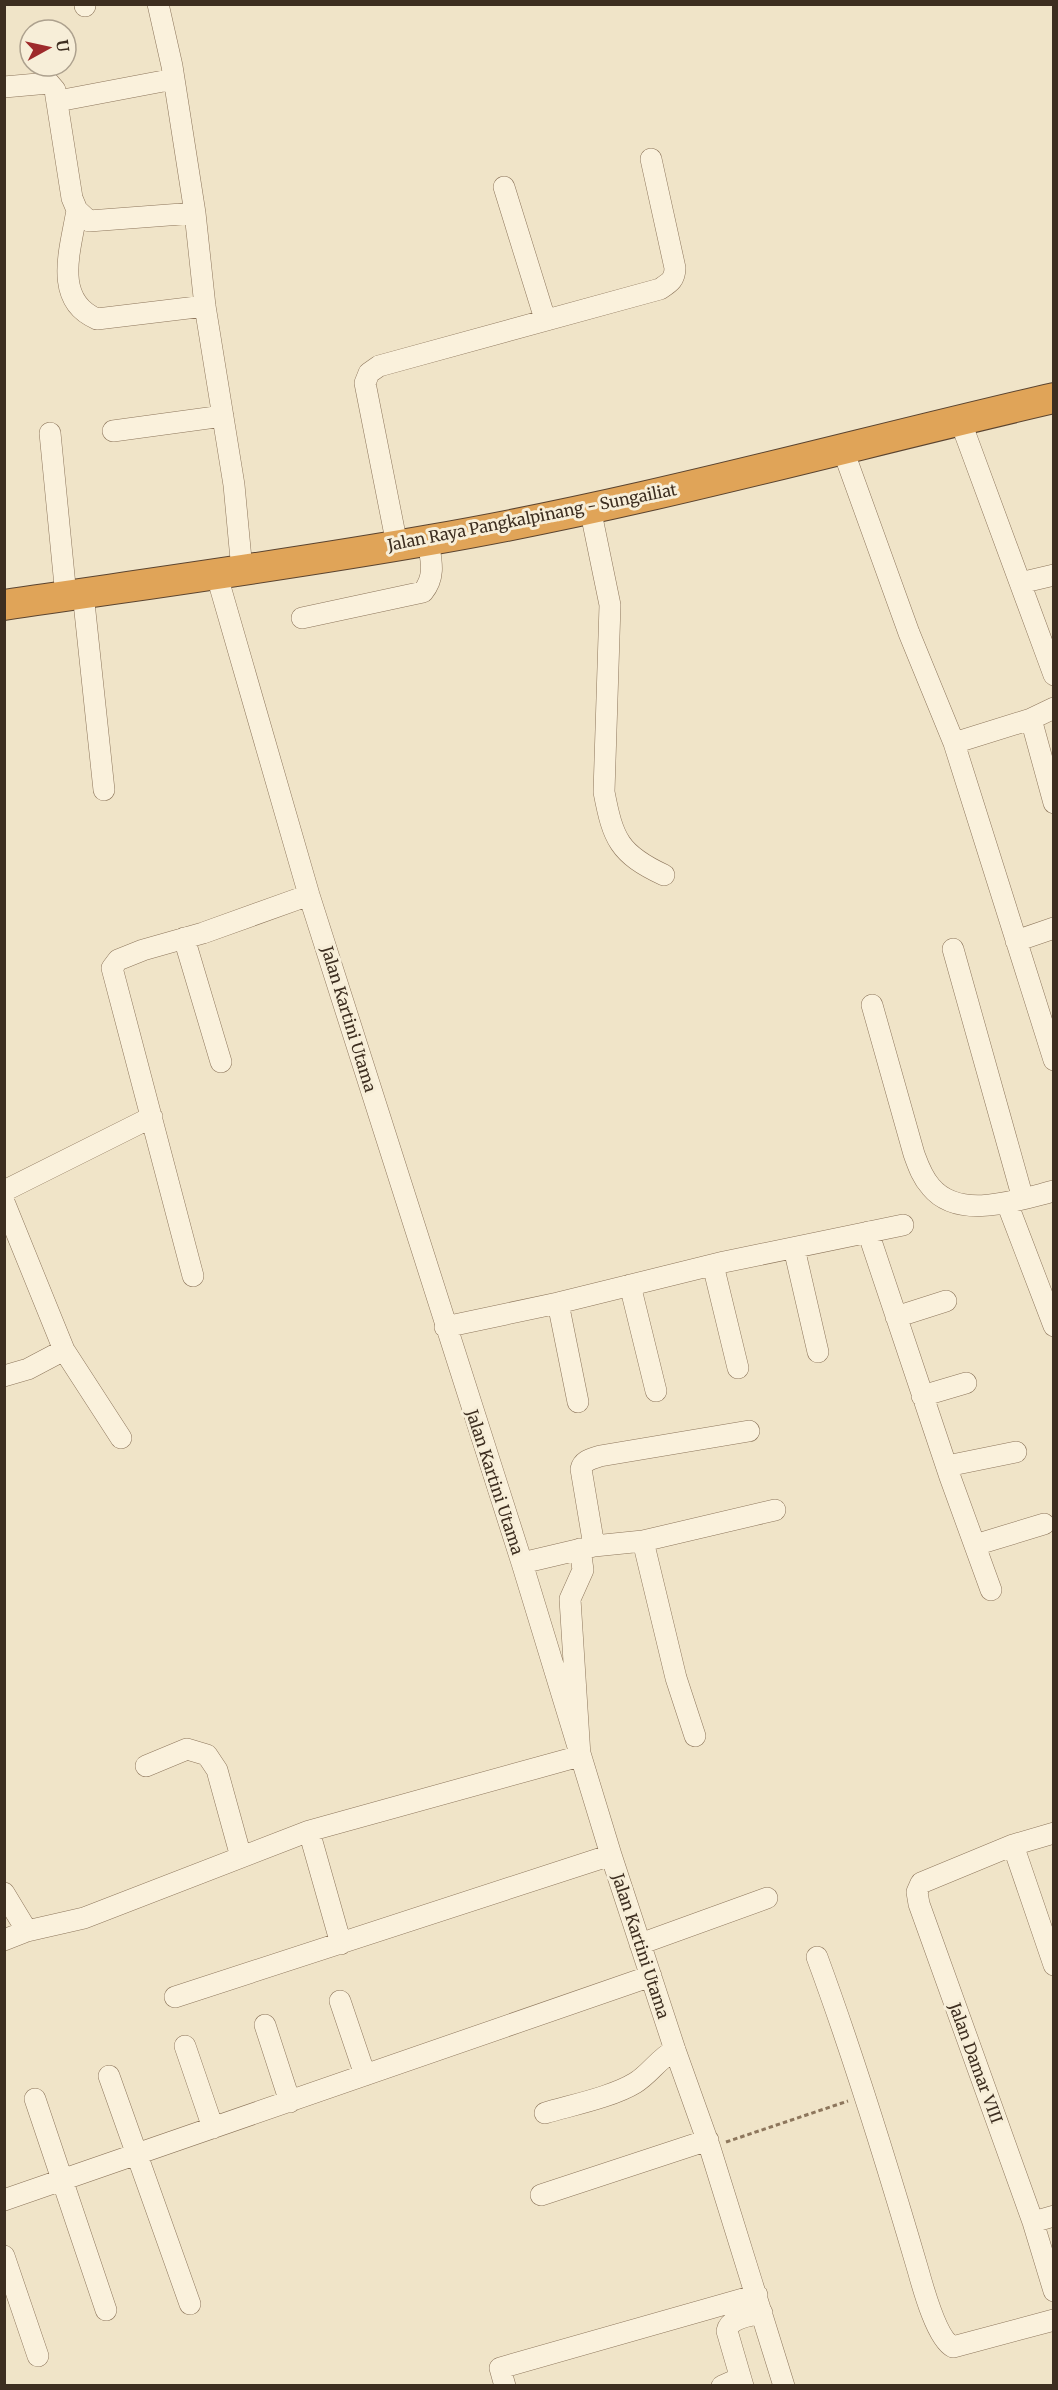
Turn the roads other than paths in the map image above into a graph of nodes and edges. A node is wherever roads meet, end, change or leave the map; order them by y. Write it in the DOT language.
graph roads {
  1 [pos="158,4"];
  2 [pos="174,80"];
  3 [pos="4,87"];
  4 [pos="58,101"];
  5 [pos="651,159"];
  6 [pos="504,188"];
  7 [pos="77,210"];
  8 [pos="195,213"];
  9 [pos="205,306"];
  10 [pos="545,319"];
  11 [pos="1053,398"];
  12 [pos="223,416"];
  13 [pos="960,420"];
  14 [pos="113,431"];
  15 [pos="50,433"];
  16 [pos="843,450"];
  17 [pos="590,508"];
  18 [pos="428,541"];
  19 [pos="397,545"];
  20 [pos="230,573"];
  21 [pos="1053,575"];
  22 [pos="1020,583"];
  23 [pos="75,594"];
  24 [pos="4,605"];
  25 [pos="302,618"];
  26 [pos="1053,675"];
  27 [pos="1053,708"];
  28 [pos="1031,719"];
  29 [pos="954,743"];
  30 [pos="104,790"];
  31 [pos="1053,803"];
  32 [pos="664,876"];
  33 [pos="309,895"];
  34 [pos="1053,928"];
  35 [pos="184,938"];
  36 [pos="1016,941"];
  37 [pos="953,949"];
  38 [pos="872,1005"];
  39 [pos="1053,1060"];
  40 [pos="221,1062"];
  41 [pos="152,1118"];
  42 [pos="4,1191"];
  43 [pos="1053,1191"];
  44 [pos="1015,1201"];
  45 [pos="4,1202"];
  46 [pos="903,1225"];
  47 [pos="868,1232"];
  48 [pos="795,1248"];
  49 [pos="713,1265"];
  50 [pos="193,1276"];
  51 [pos="630,1285"];
  52 [pos="946,1301"];
  53 [pos="558,1302"];
  54 [pos="1052,1315"];
  55 [pos="896,1317"];
  56 [pos="445,1327"];
  57 [pos="64,1350"];
  58 [pos="818,1352"];
  59 [pos="738,1368"];
  60 [pos="4,1376"];
  61 [pos="966,1383"];
  62 [pos="656,1391"];
  63 [pos="922,1396"];
  64 [pos="578,1402"];
  65 [pos="749,1431"];
  66 [pos="121,1438"];
  67 [pos="1016,1452"];
  68 [pos="947,1466"];
  69 [pos="775,1510"];
  70 [pos="1044,1524"];
  71 [pos="642,1541"];
  72 [pos="975,1545"];
  73 [pos="587,1547"];
  74 [pos="522,1563"];
  75 [pos="991,1590"];
  76 [pos="695,1736"];
  77 [pos="580,1756"];
  78 [pos="146,1766"];
  79 [pos="309,1831"];
  80 [pos="1053,1833"];
  81 [pos="1013,1845"];
  82 [pos="611,1855"];
  83 [pos="241,1857"];
  84 [pos="4,1893"];
  85 [pos="767,1898"];
  86 [pos="27,1931"];
  87 [pos="4,1940"];
  88 [pos="341,1944"];
  89 [pos="640,1944"];
  90 [pos="817,1957"];
  91 [pos="1053,1965"];
  92 [pos="651,1976"];
  93 [pos="175,1997"];
  94 [pos="340,2001"];
  95 [pos="265,2025"];
  96 [pos="185,2046"];
  97 [pos="675,2050"];
  98 [pos="365,2075"];
  99 [pos="109,2076"];
  100 [pos="35,2099"];
  101 [pos="290,2102"];
  102 [pos="545,2113"];
  103 [pos="213,2128"];
  104 [pos="709,2144"];
  105 [pos="137,2155"];
  106 [pos="63,2180"];
  107 [pos="541,2195"];
  108 [pos="4,2200"];
  109 [pos="1053,2216"];
  110 [pos="1033,2223"];
  111 [pos="4,2256"];
  112 [pos="1053,2291"];
  113 [pos="190,2304"];
  114 [pos="759,2304"];
  115 [pos="106,2310"];
  116 [pos="1053,2320"];
  117 [pos="38,2356"];
  118 [pos="735,2383"];
  119 [pos="505,2385"];
  120 [pos="784,2385"];
  1 -- 2 [label="street, Jalan Kartini Utama"];
  2 -- 4 [label="street"];
  2 -- 8 [label="street, Jalan Kartini Utama"];
  3 -- 4 [label="street"];
  4 -- 7 [label="street"];
  5 -- 10 [label="street"];
  6 -- 10 [label="street"];
  7 -- 8 [label="street"];
  7 -- 9 [label="street"];
  8 -- 9 [label="street, Jalan Kartini Utama"];
  9 -- 12 [label="street, Jalan Kartini Utama"];
  10 -- 19 [label="street"];
  11 -- 13 [label="highway, Jalan Raya Pangkalpinang - Sungailiat"];
  12 -- 14 [label="street"];
  12 -- 20 [label="street, Jalan Kartini Utama"];
  13 -- 16 [label="highway, Jalan Raya Pangkalpinang - Sungailiat"];
  13 -- 22 [label="street"];
  15 -- 23 [label="street"];
  16 -- 17 [label="highway, Jalan Raya Pangkalpinang - Sungailiat"];
  16 -- 29 [label="street"];
  17 -- 18 [label="highway, Jalan Raya Pangkalpinang - Sungailiat"];
  17 -- 32 [label="street"];
  18 -- 19 [label="highway, Jalan Raya Pangkalpinang - Sungailiat"];
  18 -- 25 [label="street"];
  19 -- 20 [label="highway, Jalan Raya Pangkalpinang - Sungailiat"];
  20 -- 23 [label="highway, Jalan Raya Pangkalpinang - Sungailiat"];
  20 -- 33 [label="street, Jalan Kartini Utama"];
  21 -- 22 [label="street"];
  22 -- 26 [label="street"];
  23 -- 24 [label="highway, Jalan Raya Pangkalpinang - Sungailiat"];
  23 -- 30 [label="street"];
  27 -- 28 [label="street"];
  28 -- 29 [label="street"];
  28 -- 31 [label="street"];
  29 -- 36 [label="street"];
  33 -- 35 [label="street"];
  33 -- 56 [label="street, Jalan Kartini Utama"];
  34 -- 36 [label="street"];
  35 -- 40 [label="street"];
  35 -- 41 [label="street"];
  36 -- 39 [label="street"];
  37 -- 44 [label="street"];
  38 -- 44 [label="street"];
  41 -- 42 [label="street"];
  41 -- 50 [label="street"];
  43 -- 44 [label="street"];
  44 -- 54 [label="street"];
  45 -- 57 [label="street"];
  46 -- 47 [label="street"];
  47 -- 48 [label="street"];
  47 -- 55 [label="street"];
  48 -- 49 [label="street"];
  48 -- 58 [label="street"];
  49 -- 51 [label="street"];
  49 -- 59 [label="street"];
  51 -- 53 [label="street"];
  51 -- 62 [label="street"];
  52 -- 55 [label="street"];
  53 -- 56 [label="street"];
  53 -- 64 [label="street"];
  55 -- 63 [label="street"];
  56 -- 74 [label="street, Jalan Kartini Utama"];
  57 -- 60 [label="street"];
  57 -- 66 [label="street"];
  61 -- 63 [label="street"];
  63 -- 68 [label="street"];
  65 -- 73 [label="street"];
  67 -- 68 [label="street"];
  68 -- 72 [label="street"];
  69 -- 71 [label="street"];
  70 -- 72 [label="street"];
  71 -- 73 [label="street"];
  71 -- 76 [label="street"];
  72 -- 75 [label="street"];
  73 -- 74 [label="street"];
  73 -- 77 [label="street"];
  74 -- 77 [label="street, Jalan Kartini Utama"];
  77 -- 79 [label="street"];
  77 -- 82 [label="street, Jalan Kartini Utama"];
  78 -- 83 [label="street"];
  79 -- 83 [label="street"];
  79 -- 88 [label="street"];
  80 -- 81 [label="street"];
  81 -- 91 [label="street"];
  81 -- 110 [label="street, Jalan Damar VIII"];
  82 -- 88 [label="street"];
  82 -- 89 [label="street, Jalan Kartini Utama"];
  83 -- 86 [label="street"];
  84 -- 86 [label="street"];
  85 -- 89 [label="street"];
  86 -- 87 [label="street"];
  88 -- 93 [label="street"];
  89 -- 92 [label="street, Jalan Kartini Utama"];
  90 -- 116 [label="street"];
  92 -- 97 [label="street, Jalan Kartini Utama"];
  92 -- 98 [label="street"];
  94 -- 98 [label="street"];
  95 -- 101 [label="street"];
  96 -- 103 [label="street"];
  97 -- 102 [label="street"];
  97 -- 104 [label="street, Jalan Kartini Utama"];
  98 -- 101 [label="street"];
  99 -- 105 [label="street"];
  100 -- 106 [label="street"];
  101 -- 103 [label="street"];
  103 -- 105 [label="street"];
  104 -- 107 [label="street"];
  104 -- 114 [label="street, Jalan Kartini Utama"];
  105 -- 106 [label="street"];
  105 -- 113 [label="street"];
  106 -- 108 [label="street"];
  106 -- 115 [label="street"];
  109 -- 110 [label="street"];
  110 -- 112 [label="street, Jalan Damar VIII"];
  111 -- 117 [label="street"];
  114 -- 118 [label="street"];
  114 -- 119 [label="street"];
  114 -- 120 [label="street, Jalan Kartini Utama"];
}
